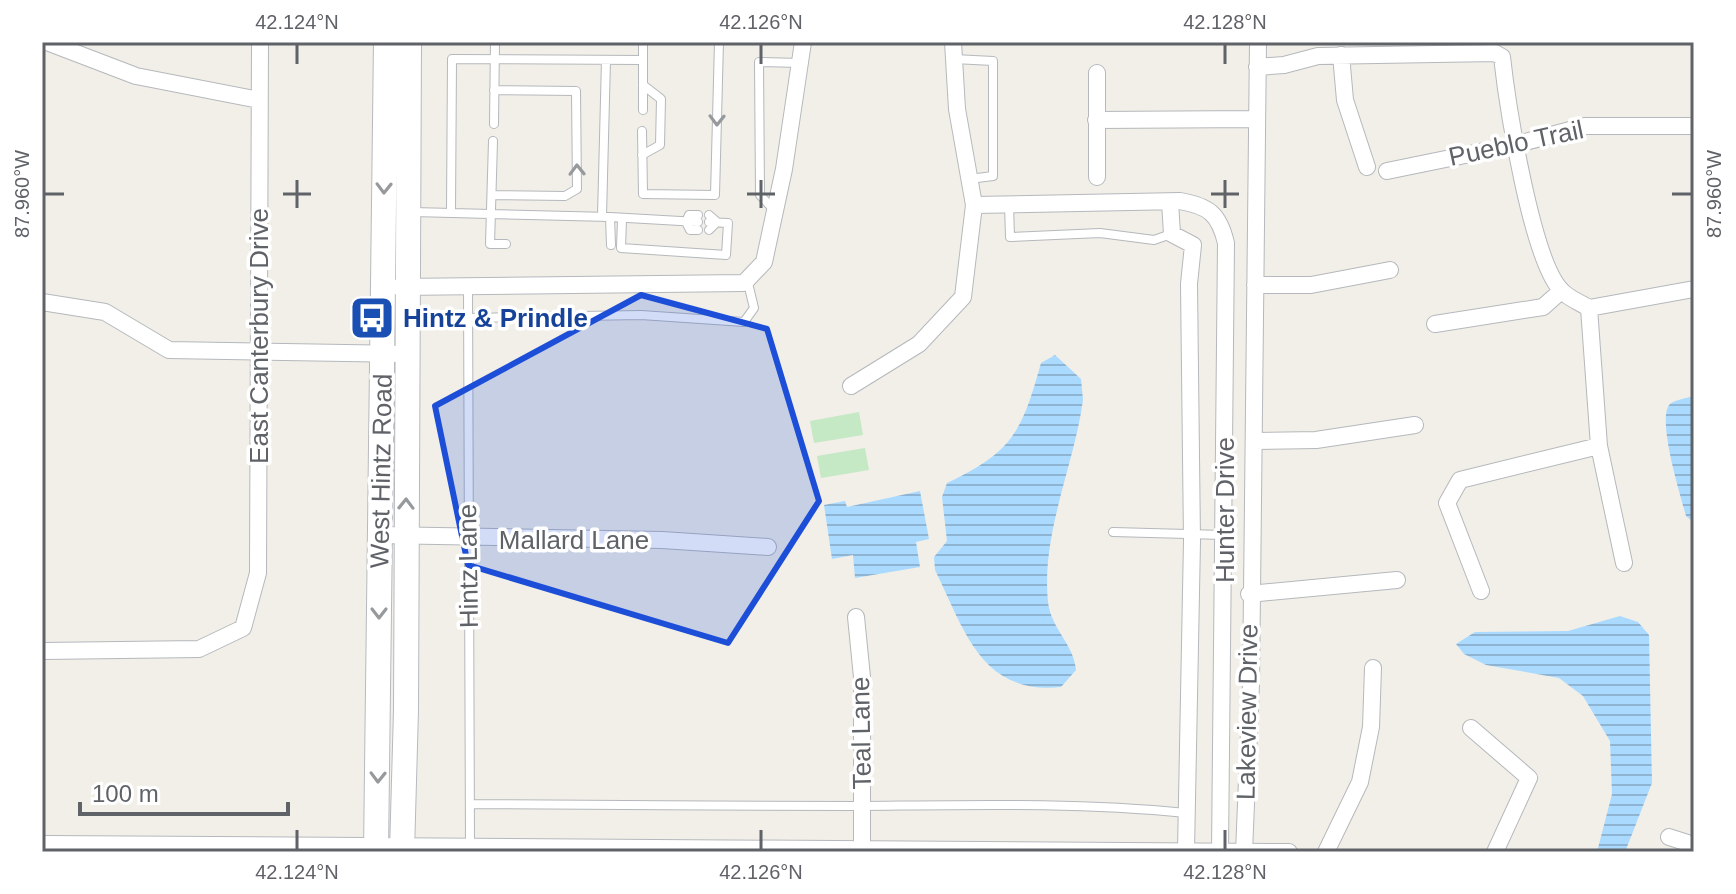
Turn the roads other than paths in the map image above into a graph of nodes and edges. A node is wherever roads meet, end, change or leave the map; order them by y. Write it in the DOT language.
graph roads {
  1 [pos="47,42"];
  2 [pos="260,42"];
  3 [pos="386,42"];
  4 [pos="409,42"];
  5 [pos="495,42"];
  6 [pos="643,42"];
  7 [pos="719,42"];
  8 [pos="803,42"];
  9 [pos="1258,42"];
  10 [pos="954,50"];
  11 [pos="1341,55"];
  12 [pos="495,59"];
  13 [pos="606,60"];
  14 [pos="643,60"];
  15 [pos="800,63"];
  16 [pos="1257,67"];
  17 [pos="1097,73"];
  18 [pos="643,85"];
  19 [pos="483,87"];
  20 [pos="494,88"];
  21 [pos="259,100"];
  22 [pos="452,110"];
  23 [pos="462,110"];
  24 [pos="483,110"];
  25 [pos="494,110"];
  26 [pos="643,110"];
  27 [pos="1257,119"];
  28 [pos="1096,120"];
  29 [pos="494,124"];
  30 [pos="1694,126"];
  31 [pos="642,131"];
  32 [pos="462,134"];
  33 [pos="452,135"];
  34 [pos="493,141"];
  35 [pos="1514,145"];
  36 [pos="642,155"];
  37 [pos="1367,167"];
  38 [pos="1387,171"];
  39 [pos="1097,177"];
  40 [pos="969,179"];
  41 [pos="492,195"];
  42 [pos="1170,202"];
  43 [pos="974,205"];
  44 [pos="1009,205"];
  45 [pos="451,211"];
  46 [pos="775,211"];
  47 [pos="408,212"];
  48 [pos="491,212"];
  49 [pos="606,217"];
  50 [pos="622,219"];
  51 [pos="686,222"];
  52 [pos="711,222"];
  53 [pos="1172,234"];
  54 [pos="506,244"];
  55 [pos="621,248"];
  56 [pos="1390,270"];
  57 [pos="739,282"];
  58 [pos="1255,285"];
  59 [pos="381,287"];
  60 [pos="407,287"];
  61 [pos="468,287"];
  62 [pos="1694,289"];
  63 [pos="1561,291"];
  64 [pos="42,302"];
  65 [pos="1589,308"];
  66 [pos="468,318"];
  67 [pos="1435,324"];
  68 [pos="260,353"];
  69 [pos="382,354"];
  70 [pos="406,354"];
  71 [pos="851,386"];
  72 [pos="1415,425"];
  73 [pos="1254,441"];
  74 [pos="1599,446"];
  75 [pos="1113,532"];
  76 [pos="1192,534"];
  77 [pos="379,535"];
  78 [pos="1225,535"];
  79 [pos="406,537"];
  80 [pos="466,539"];
  81 [pos="768,547"];
  82 [pos="1624,563"];
  83 [pos="1397,580"];
  84 [pos="1481,591"];
  85 [pos="1249,594"];
  86 [pos="856,617"];
  87 [pos="42,651"];
  88 [pos="1373,668"];
  89 [pos="1471,728"];
  90 [pos="470,804"];
  91 [pos="862,806"];
  92 [pos="1186,813"];
  93 [pos="1669,837"];
  94 [pos="42,844"];
  95 [pos="1694,845"];
  96 [pos="470,846"];
  97 [pos="376,849"];
  98 [pos="402,849"];
  99 [pos="862,849"];
  100 [pos="556,850"];
  101 [pos="795,850"];
  102 [pos="1097,851"];
  103 [pos="1186,851"];
  104 [pos="1220,851"];
  105 [pos="1244,852"];
  106 [pos="1289,852"];
  107 [pos="1326,852"];
  108 [pos="1495,852"];
  1 -- 21 [label="street"];
  2 -- 21 [label="street, East Canterbury Drive"];
  3 -- 59 [label="main road, West Hintz Road, one-way"];
  4 -- 47 [label="main road, West Hintz Road"];
  5 -- 12 [label="lane"];
  6 -- 14 [label="lane"];
  7 -- 36 [label="lane, one-way"];
  8 -- 15 [label="street"];
  9 -- 16 [label="street, Lakeview Drive"];
  10 -- 40 [label="street"];
  10 -- 40 [label="lane"];
  11 -- 16 [label="street"];
  11 -- 35 [label="street"];
  11 -- 37 [label="street"];
  12 -- 13 [label="lane"];
  12 -- 20 [label="lane"];
  12 -- 22 [label="lane"];
  13 -- 14 [label="lane"];
  13 -- 49 [label="lane"];
  14 -- 18 [label="lane"];
  15 -- 46 [label="street"];
  15 -- 46 [label="lane"];
  16 -- 27 [label="street, Lakeview Drive"];
  17 -- 28 [label="street"];
  18 -- 26 [label="lane"];
  18 -- 36 [label="lane"];
  19 -- 20 [label="lane"];
  20 -- 25 [label="lane"];
  41 -- 20 [label="lane, one-way"];
  21 -- 68 [label="street, East Canterbury Drive"];
  22 -- 23 [label="lane"];
  22 -- 33 [label="lane"];
  24 -- 25 [label="lane"];
  25 -- 29 [label="lane"];
  27 -- 28 [label="street"];
  27 -- 58 [label="street, Lakeview Drive"];
  28 -- 39 [label="street"];
  30 -- 35 [label="street, Pueblo Trail"];
  31 -- 36 [label="lane"];
  32 -- 33 [label="lane"];
  33 -- 45 [label="lane"];
  34 -- 41 [label="lane"];
  35 -- 38 [label="street, Pueblo Trail"];
  35 -- 63 [label="street"];
  40 -- 43 [label="street"];
  41 -- 48 [label="lane"];
  42 -- 44 [label="street"];
  42 -- 53 [label="street"];
  42 -- 78 [label="street, Hunter Drive"];
  43 -- 44 [label="street"];
  43 -- 71 [label="street"];
  44 -- 53 [label="lane"];
  45 -- 47 [label="lane"];
  45 -- 48 [label="lane"];
  46 -- 57 [label="street"];
  47 -- 60 [label="main road, West Hintz Road"];
  48 -- 49 [label="lane"];
  48 -- 54 [label="lane"];
  49 -- 50 [label="lane"];
  49 -- 55 [label="lane"];
  50 -- 51 [label="lane"];
  50 -- 55 [label="lane"];
  51 -- 51 [label="lane"];
  52 -- 55 [label="lane"];
  53 -- 76 [label="street"];
  56 -- 58 [label="street"];
  57 -- 61 [label="street"];
  57 -- 66 [label="lane"];
  58 -- 73 [label="street, Lakeview Drive"];
  59 -- 60 [label="street"];
  59 -- 69 [label="main road, West Hintz Road"];
  60 -- 61 [label="street"];
  60 -- 70 [label="main road, West Hintz Road"];
  61 -- 66 [label="lane, Hintz Lane"];
  62 -- 65 [label="street"];
  63 -- 65 [label="street"];
  63 -- 67 [label="street"];
  64 -- 68 [label="street"];
  65 -- 74 [label="street"];
  66 -- 80 [label="lane, Hintz Lane"];
  68 -- 69 [label="street"];
  68 -- 87 [label="street, East Canterbury Drive"];
  69 -- 70 [label="street"];
  69 -- 77 [label="main road, West Hintz Road"];
  79 -- 70 [label="main road, West Hintz Road, one-way"];
  72 -- 73 [label="street"];
  73 -- 85 [label="street, Lakeview Drive"];
  74 -- 82 [label="street"];
  74 -- 84 [label="street"];
  75 -- 76 [label="lane"];
  76 -- 78 [label="lane"];
  76 -- 92 [label="street"];
  77 -- 79 [label="street, Mallard Lane"];
  77 -- 97 [label="main road, West Hintz Road, one-way"];
  78 -- 104 [label="street, Hunter Drive"];
  79 -- 80 [label="street, Mallard Lane"];
  79 -- 98 [label="main road, West Hintz Road"];
  80 -- 81 [label="street, Mallard Lane"];
  80 -- 90 [label="lane, Hintz Lane"];
  83 -- 85 [label="street"];
  85 -- 105 [label="street, Lakeview Drive"];
  86 -- 91 [label="street, Teal Lane"];
  88 -- 107 [label="street"];
  89 -- 108 [label="street"];
  90 -- 91 [label="lane"];
  90 -- 96 [label="lane, Hintz Lane"];
  91 -- 92 [label="lane"];
  91 -- 99 [label="street, Teal Lane"];
  92 -- 103 [label="street"];
  93 -- 95 [label="street"];
  94 -- 97 [label="street"];
  96 -- 98 [label="street"];
  96 -- 100 [label="street"];
  97 -- 98 [label="street"];
  99 -- 101 [label="street"];
  99 -- 102 [label="street"];
  100 -- 101 [label="street"];
  102 -- 103 [label="street"];
  103 -- 104 [label="street"];
  104 -- 105 [label="street"];
  105 -- 106 [label="street"];
}
